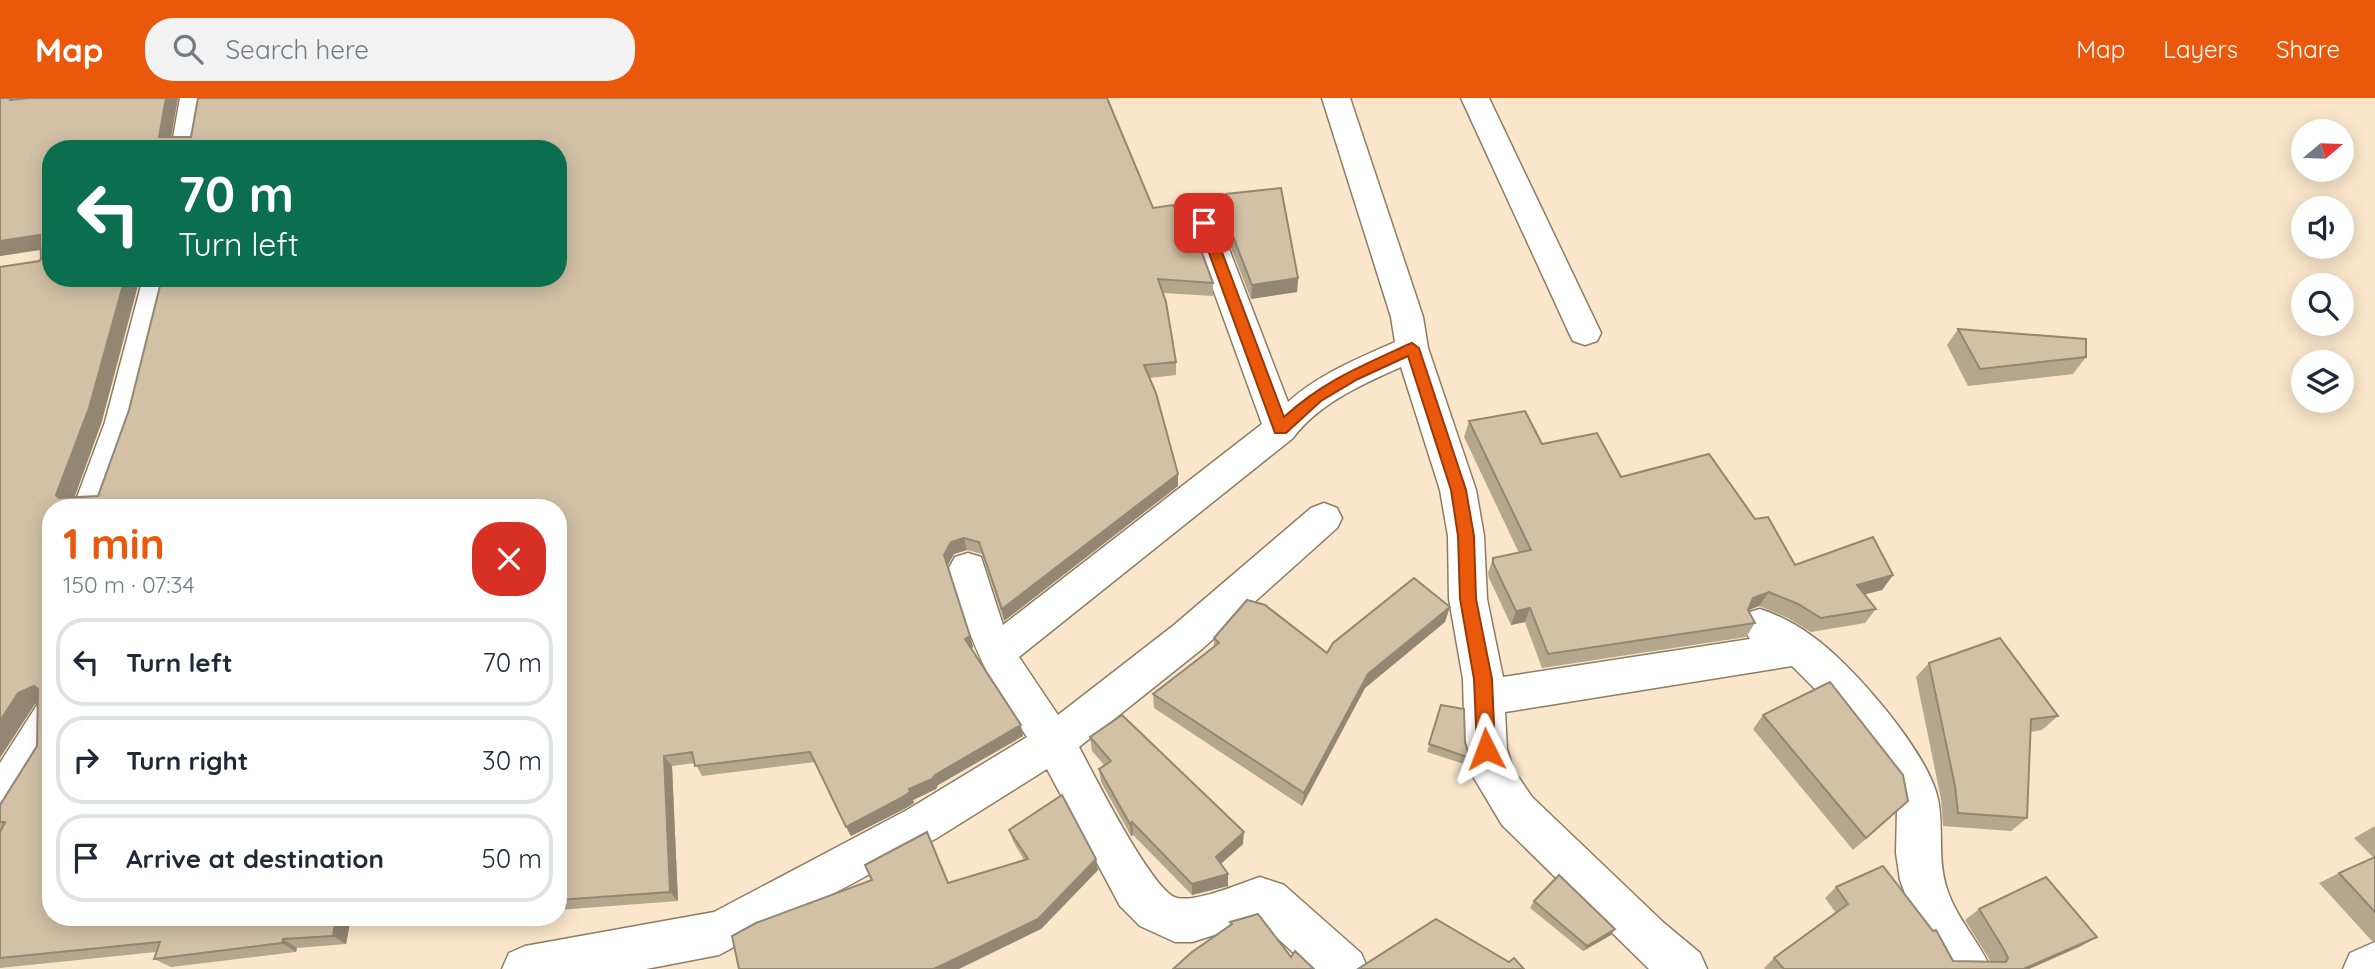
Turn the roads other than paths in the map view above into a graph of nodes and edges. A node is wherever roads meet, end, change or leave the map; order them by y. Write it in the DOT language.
graph roads {
  1 [pos="194,98"];
  2 [pos="1336,98"];
  3 [pos="1475,98"];
  4 [pos="187,140"];
  5 [pos="1204,223"];
  6 [pos="157,287"];
  7 [pos="1584,333"];
  8 [pos="1412,348"];
  9 [pos="1281,429"];
  10 [pos="94,499"];
  11 [pos="1324,518"];
  12 [pos="968,568"];
  13 [pos="1760,625"];
  14 [pos="1800,648"];
  15 [pos="996,653"];
  16 [pos="1484,698"];
  17 [pos="42,732"];
  18 [pos="1054,742"];
  19 [pos="0,800"];
  20 [pos="2375,965"];
  21 [pos="525,969"];
  22 [pos="1345,969"];
  23 [pos="1684,969"];
  24 [pos="1968,969"];
  25 [pos="2366,969"];
  1 -- 4 [label="street"];
  2 -- 8 [label="street"];
  3 -- 7 [label="street"];
  5 -- 9 [label="street"];
  6 -- 10 [label="street"];
  8 -- 9 [label="street"];
  8 -- 16 [label="street"];
  9 -- 15 [label="street"];
  11 -- 18 [label="street"];
  12 -- 15 [label="street"];
  13 -- 14 [label="street"];
  14 -- 16 [label="street"];
  14 -- 24 [label="street"];
  15 -- 18 [label="street"];
  16 -- 23 [label="street"];
  17 -- 19 [label="street"];
  18 -- 21 [label="street"];
  18 -- 22 [label="street"];
  20 -- 25 [label="street"];
}
